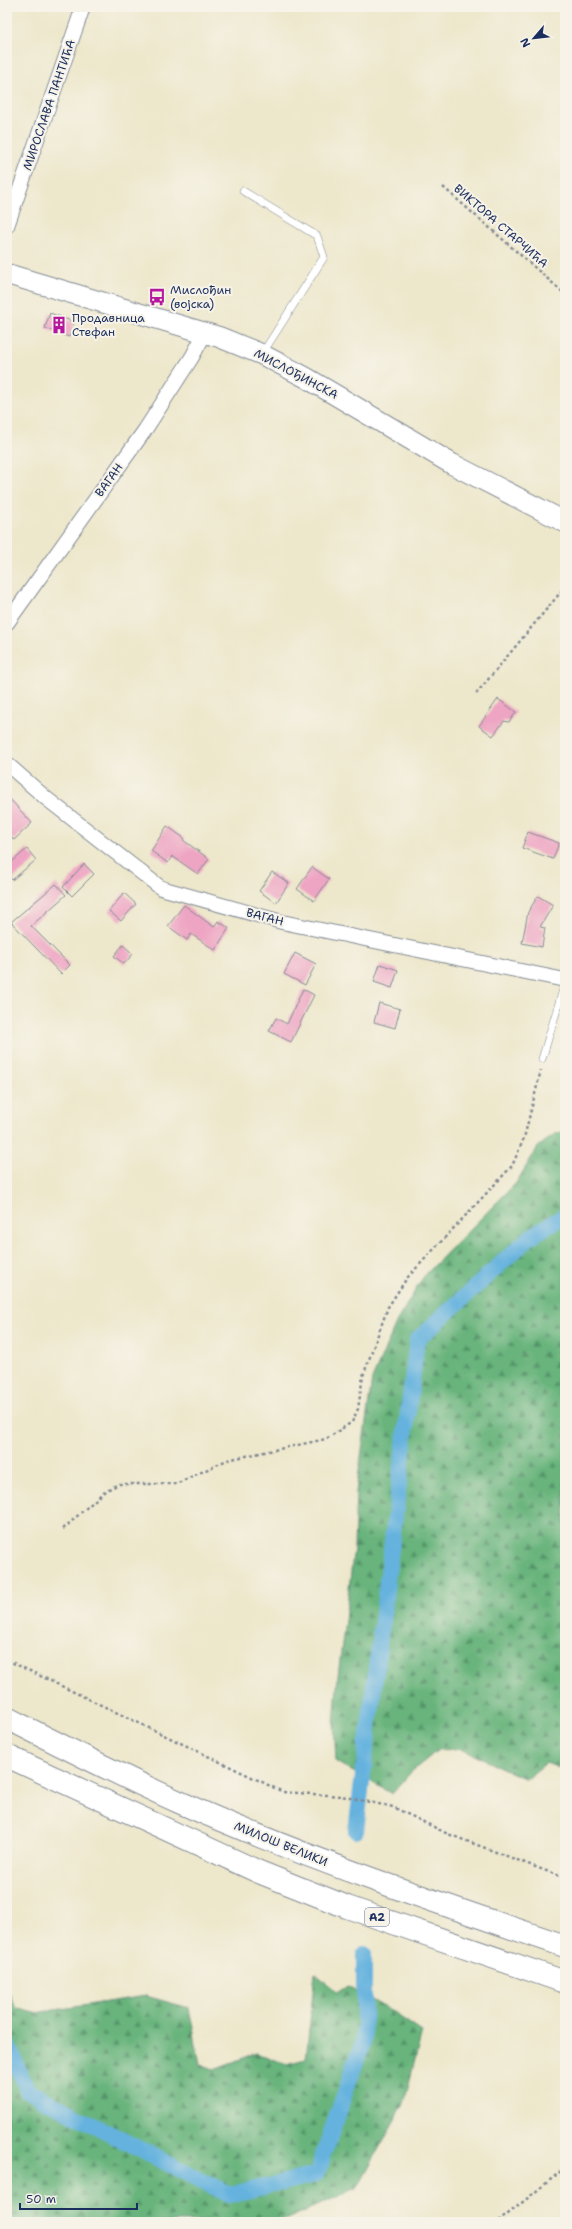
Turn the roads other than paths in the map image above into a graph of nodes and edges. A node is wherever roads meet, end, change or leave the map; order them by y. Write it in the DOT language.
graph roads {
  1 [pos="83,7"];
  2 [pos="243,191"];
  3 [pos="7,226"];
  4 [pos="7,274"];
  5 [pos="205,333"];
  6 [pos="261,354"];
  7 [pos="565,522"];
  8 [pos="7,623"];
  9 [pos="7,764"];
  10 [pos="565,980"];
  11 [pos="565,983"];
  12 [pos="542,1059"];
  13 [pos="7,1718"];
  14 [pos="7,1756"];
  15 [pos="565,1946"];
  16 [pos="565,1982"];
  1 -- 3 [label="street, МИРОСЛАВА ПАНТИЋА"];
  2 -- 6 [label="lane"];
  4 -- 5 [label="main road, МИСЛОЂИНСКА"];
  5 -- 6 [label="main road, МИСЛОЂИНСКА"];
  5 -- 8 [label="street, ВАГАН"];
  6 -- 7 [label="main road, МИСЛОЂИНСКА"];
  9 -- 10 [label="street, ВАГАН"];
  11 -- 12 [label="lane"];
  13 -- 15 [label="highway, МИЛОШ ВЕЛИКИ"];
  14 -- 16 [label="highway, A2"];
}
